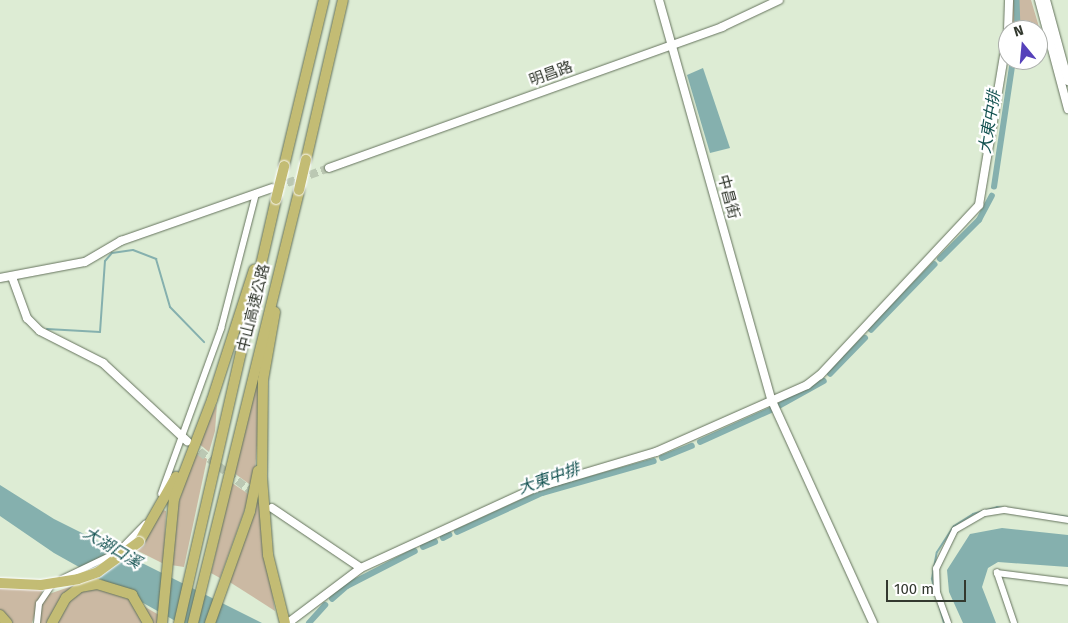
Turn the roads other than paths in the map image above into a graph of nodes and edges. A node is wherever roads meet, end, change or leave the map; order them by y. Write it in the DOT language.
graph roads {
  1 [pos="324,0"];
  2 [pos="343,0"];
  3 [pos="659,0"];
  4 [pos="780,0"];
  5 [pos="1009,0"];
  6 [pos="1039,0"];
  7 [pos="1046,0"];
  8 [pos="1008,20"];
  9 [pos="671,46"];
  10 [pos="1061,52"];
  11 [pos="1002,70"];
  12 [pos="1068,81"];
  13 [pos="1068,109"];
  14 [pos="328,168"];
  15 [pos="272,188"];
  16 [pos="256,194"];
  17 [pos="298,194"];
  18 [pos="275,203"];
  19 [pos="12,277"];
  20 [pos="0,278"];
  21 [pos="772,401"];
  22 [pos="262,418"];
  23 [pos="185,440"];
  24 [pos="187,457"];
  25 [pos="272,508"];
  26 [pos="1068,520"];
  27 [pos="361,568"];
  28 [pos="1068,582"];
  29 [pos="0,583"];
  30 [pos="0,615"];
  31 [pos="288,622"];
  32 [pos="7,623"];
  33 [pos="37,623"];
  34 [pos="52,623"];
  35 [pos="148,623"];
  36 [pos="162,623"];
  37 [pos="179,623"];
  38 [pos="193,623"];
  39 [pos="210,623"];
  40 [pos="873,623"];
  41 [pos="948,623"];
  42 [pos="1014,623"];
  1 -- 18 [label="highway, 中山高速公路, bridge"];
  2 -- 17 [label="highway, 中山高速公路, bridge"];
  3 -- 9 [label="street, 中昌街"];
  4 -- 9 [label="street, 明昌路"];
  5 -- 8 [label="street"];
  6 -- 10 [label="street"];
  7 -- 10 [label="street"];
  9 -- 14 [label="street, 明昌路"];
  9 -- 21 [label="street, 中昌街"];
  10 -- 12 [label="street"];
  10 -- 13 [label="street"];
  11 -- 21 [label="street"];
  15 -- 16 [label="street"];
  16 -- 19 [label="street"];
  16 -- 23 [label="street"];
  17 -- 22 [label="highway"];
  17 -- 38 [label="highway, 中山高速公路"];
  18 -- 24 [label="highway"];
  18 -- 37 [label="highway, 中山高速公路"];
  19 -- 20 [label="street"];
  19 -- 23 [label="street"];
  21 -- 27 [label="street"];
  21 -- 40 [label="street, 中昌街"];
  22 -- 31 [label="highway"];
  22 -- 39 [label="highway"];
  23 -- 33 [label="street"];
  24 -- 29 [label="highway, bridge"];
  24 -- 36 [label="highway"];
  25 -- 27 [label="street"];
  26 -- 41 [label="street"];
  27 -- 31 [label="street"];
  28 -- 42 [label="street"];
  30 -- 32 [label="highway"];
  34 -- 35 [label="highway"];
}
